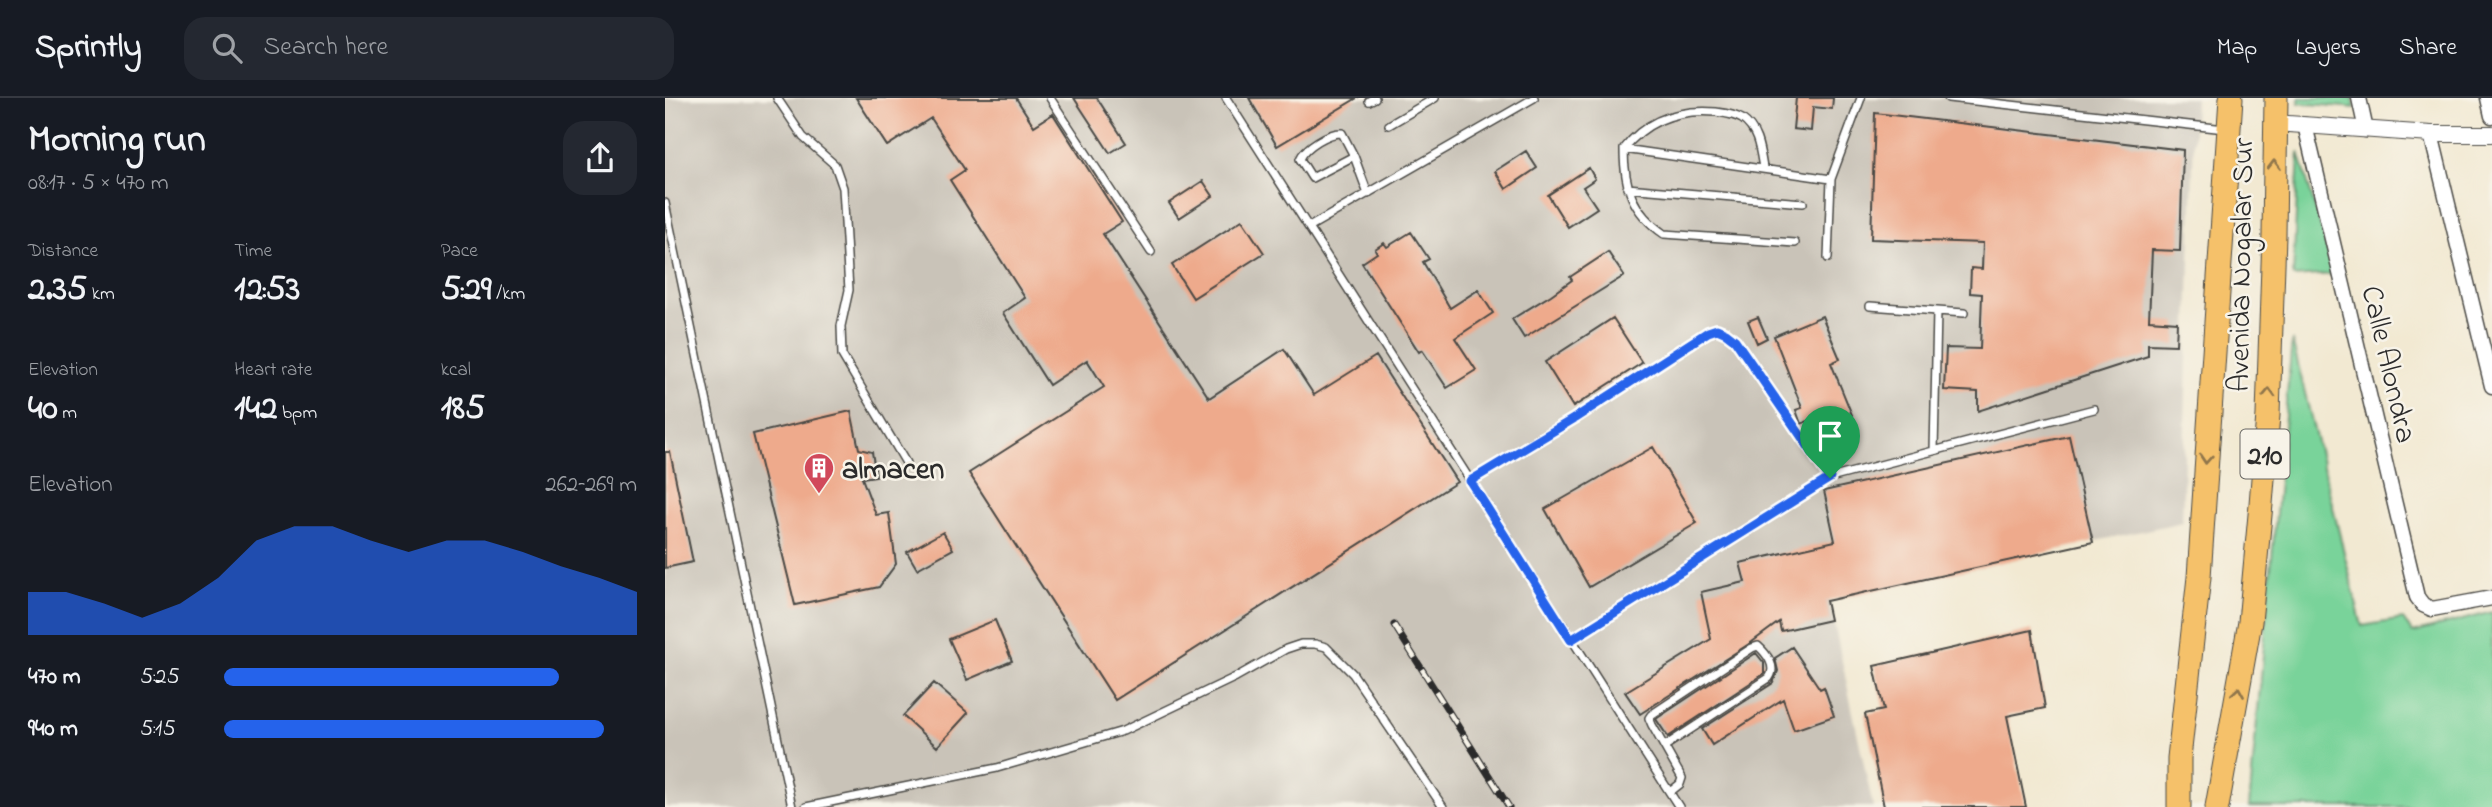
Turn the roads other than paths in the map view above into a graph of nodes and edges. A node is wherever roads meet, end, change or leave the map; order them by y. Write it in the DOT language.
graph roads {
  1 [pos="778,98"];
  2 [pos="1050,98"];
  3 [pos="1226,98"];
  4 [pos="1435,98"];
  5 [pos="1534,98"];
  6 [pos="1861,98"];
  7 [pos="1948,98"];
  8 [pos="2231,98"];
  9 [pos="2276,98"];
  10 [pos="2359,98"];
  11 [pos="2488,98"];
  12 [pos="2492,116"];
  13 [pos="2274,123"];
  14 [pos="1389,125"];
  15 [pos="2305,125"];
  16 [pos="2229,129"];
  17 [pos="2366,130"];
  18 [pos="2431,134"];
  19 [pos="2492,134"];
  20 [pos="1624,149"];
  21 [pos="1354,156"];
  22 [pos="1763,168"];
  23 [pos="1831,179"];
  24 [pos="1627,188"];
  25 [pos="1368,194"];
  26 [pos="665,203"];
  27 [pos="1803,204"];
  28 [pos="1309,227"];
  29 [pos="1795,243"];
  30 [pos="1151,252"];
  31 [pos="1828,258"];
  32 [pos="1870,306"];
  33 [pos="1937,311"];
  34 [pos="1964,313"];
  35 [pos="2492,386"];
  36 [pos="2094,409"];
  37 [pos="1934,451"];
  38 [pos="906,463"];
  39 [pos="1830,478"];
  40 [pos="1470,481"];
  41 [pos="2492,598"];
  42 [pos="1571,640"];
  43 [pos="2230,740"];
  44 [pos="1665,746"];
  45 [pos="2179,758"];
  46 [pos="1669,792"];
  47 [pos="792,807"];
  48 [pos="806,807"];
  49 [pos="1443,807"];
  50 [pos="1679,807"];
  51 [pos="2167,807"];
  52 [pos="2179,807"];
  53 [pos="2217,807"];
  54 [pos="2233,807"];
  1 -- 38 [label="lane"];
  2 -- 30 [label="lane"];
  3 -- 28 [label="lane"];
  4 -- 14 [label="lane"];
  5 -- 25 [label="lane"];
  6 -- 23 [label="lane"];
  7 -- 16 [label="lane"];
  8 -- 16 [label="highway, Avenida Nogalar Sur / 210"];
  9 -- 13 [label="highway, Avenida Nogalar Sur / 210"];
  10 -- 17 [label="street"];
  11 -- 12 [label="street"];
  13 -- 15 [label="street"];
  43 -- 13 [label="highway, Avenida Nogalar Sur / 210, one-way"];
  15 -- 17 [label="street"];
  15 -- 41 [label="street, Calle Alondra"];
  16 -- 45 [label="highway, Avenida Nogalar Sur / 210, one-way"];
  17 -- 18 [label="street"];
  18 -- 19 [label="street"];
  18 -- 35 [label="street"];
  20 -- 22 [label="lane"];
  20 -- 22 [label="lane"];
  20 -- 24 [label="lane"];
  21 -- 21 [label="lane"];
  21 -- 25 [label="lane"];
  22 -- 23 [label="lane"];
  23 -- 31 [label="lane"];
  24 -- 27 [label="lane"];
  24 -- 29 [label="lane"];
  25 -- 28 [label="lane"];
  26 -- 47 [label="lane"];
  28 -- 40 [label="lane"];
  32 -- 33 [label="lane"];
  33 -- 34 [label="lane"];
  33 -- 37 [label="lane"];
  36 -- 37 [label="lane"];
  37 -- 39 [label="lane"];
  39 -- 40 [label="lane"];
  39 -- 42 [label="lane"];
  40 -- 42 [label="lane"];
  42 -- 46 [label="lane"];
  43 -- 53 [label="highway, Avenida Nogalar Sur / 210"];
  43 -- 54 [label="highway"];
  44 -- 44 [label="lane"];
  44 -- 46 [label="lane"];
  45 -- 51 [label="highway"];
  45 -- 52 [label="highway, Avenida Nogalar Sur / 210"];
  46 -- 50 [label="lane"];
  48 -- 49 [label="lane"];
}
